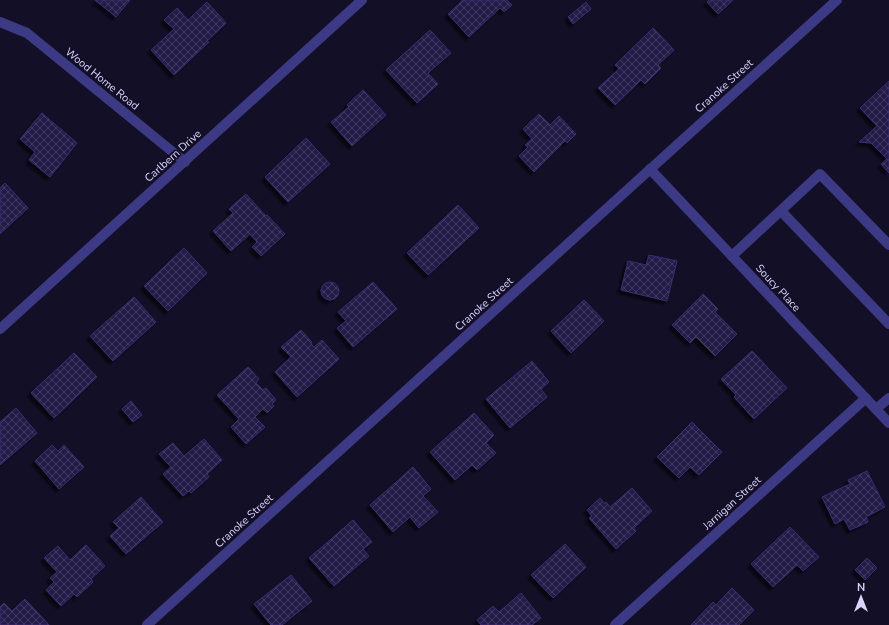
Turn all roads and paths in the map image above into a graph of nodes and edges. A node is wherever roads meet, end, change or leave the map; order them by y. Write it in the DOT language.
graph roads {
  1 [pos="362,0"];
  2 [pos="837,0"];
  3 [pos="0,22"];
  4 [pos="185,162"];
  5 [pos="650,169"];
  6 [pos="781,210"];
  7 [pos="889,245"];
  8 [pos="732,256"];
  9 [pos="889,324"];
  10 [pos="0,329"];
  11 [pos="866,398"];
  12 [pos="889,398"];
  13 [pos="876,409"];
  14 [pos="889,423"];
  15 [pos="147,625"];
  16 [pos="615,625"];
  1 -- 4 [label="street, Carlbern Drive"];
  2 -- 5 [label="street, Cranoke Street"];
  3 -- 4 [label="street, Wood Home Road"];
  4 -- 10 [label="street, Carlbern Drive"];
  5 -- 8 [label="street, Soucy Place"];
  5 -- 15 [label="street, Cranoke Street"];
  6 -- 7 [label="street"];
  6 -- 8 [label="street"];
  6 -- 9 [label="street"];
  8 -- 11 [label="street, Soucy Place"];
  11 -- 13 [label="street, Soucy Place"];
  11 -- 16 [label="street, Jarnigan Street"];
  12 -- 13 [label="street"];
  13 -- 14 [label="street, Soucy Place"];
}
